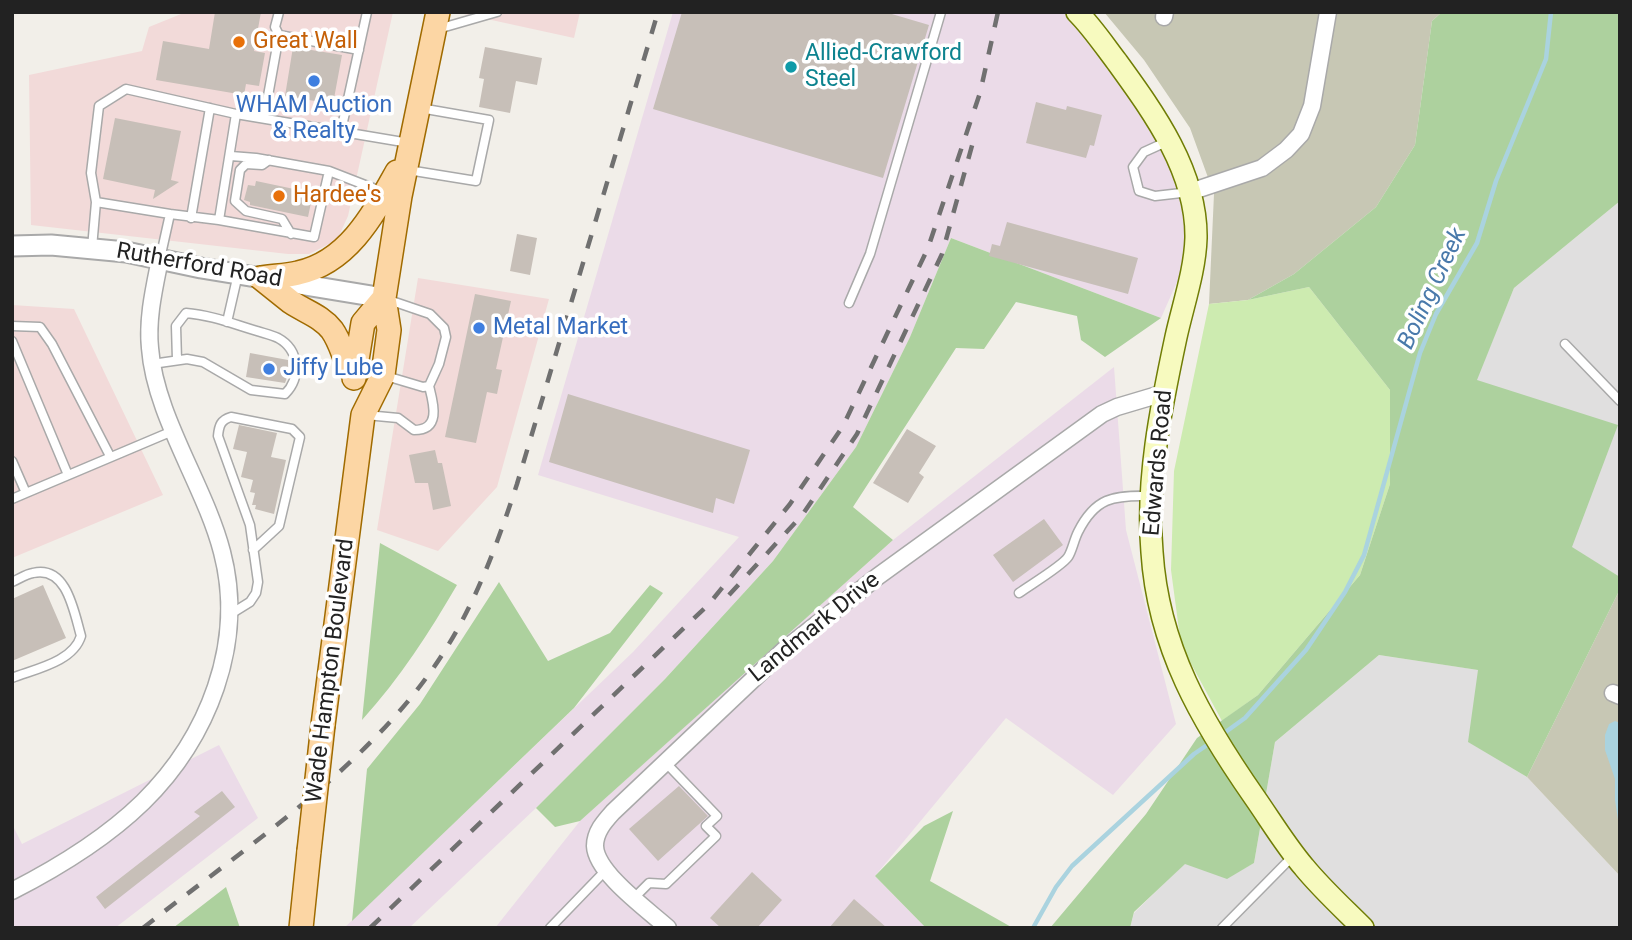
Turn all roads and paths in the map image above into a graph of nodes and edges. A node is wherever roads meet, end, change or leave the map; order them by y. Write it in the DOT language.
graph roads {
  1 [pos="279,12"];
  2 [pos="367,12"];
  3 [pos="497,12"];
  4 [pos="941,12"];
  5 [pos="1077,12"];
  6 [pos="1328,12"];
  7 [pos="437,21"];
  8 [pos="279,35"];
  9 [pos="359,50"];
  10 [pos="417,107"];
  11 [pos="209,108"];
  12 [pos="236,114"];
  13 [pos="264,118"];
  14 [pos="341,131"];
  15 [pos="1168,141"];
  16 [pos="408,154"];
  17 [pos="231,156"];
  18 [pos="269,160"];
  19 [pos="329,171"];
  20 [pos="1189,192"];
  21 [pos="393,195"];
  22 [pos="96,202"];
  23 [pos="170,214"];
  24 [pos="191,218"];
  25 [pos="219,220"];
  26 [pos="291,234"];
  27 [pos="12,246"];
  28 [pos="92,248"];
  29 [pos="160,259"];
  30 [pos="249,276"];
  31 [pos="384,298"];
  32 [pos="849,303"];
  33 [pos="227,322"];
  34 [pos="12,326"];
  35 [pos="12,341"];
  36 [pos="1565,344"];
  37 [pos="177,360"];
  38 [pos="152,364"];
  39 [pos="354,375"];
  40 [pos="383,375"];
  41 [pos="429,386"];
  42 [pos="1164,393"];
  43 [pos="1620,401"];
  44 [pos="363,415"];
  45 [pos="175,430"];
  46 [pos="110,456"];
  47 [pos="12,461"];
  48 [pos="68,475"];
  49 [pos="26,494"];
  50 [pos="1152,496"];
  51 [pos="12,499"];
  52 [pos="253,550"];
  53 [pos="13,578"];
  54 [pos="1019,593"];
  55 [pos="229,615"];
  56 [pos="12,678"];
  57 [pos="666,763"];
  58 [pos="1294,855"];
  59 [pos="606,870"];
  60 [pos="12,891"];
  61 [pos="634,898"];
  62 [pos="301,928"];
  63 [pos="550,928"];
  64 [pos="667,928"];
  65 [pos="1222,928"];
  66 [pos="1363,928"];
  1 -- 8 [label="lane"];
  2 -- 9 [label="lane"];
  3 -- 7 [label="lane"];
  4 -- 32 [label="lane"];
  5 -- 15 [label="main road, Edwards Road"];
  6 -- 20 [label="street"];
  7 -- 10 [label="main road"];
  8 -- 9 [label="lane"];
  8 -- 13 [label="lane"];
  9 -- 14 [label="lane"];
  10 -- 16 [label="main road"];
  10 -- 16 [label="lane"];
  11 -- 12 [label="lane"];
  11 -- 22 [label="lane"];
  11 -- 24 [label="lane"];
  12 -- 13 [label="lane"];
  12 -- 17 [label="lane"];
  13 -- 14 [label="lane"];
  14 -- 16 [label="lane"];
  15 -- 20 [label="main road, Edwards Road"];
  15 -- 20 [label="lane"];
  16 -- 21 [label="main road"];
  17 -- 18 [label="lane"];
  17 -- 25 [label="lane"];
  18 -- 19 [label="lane"];
  18 -- 26 [label="lane"];
  19 -- 21 [label="lane"];
  19 -- 26 [label="lane"];
  20 -- 42 [label="main road, Edwards Road"];
  21 -- 30 [label="main road"];
  21 -- 31 [label="main road, Wade Hampton Boulevard"];
  22 -- 23 [label="lane"];
  22 -- 28 [label="lane"];
  23 -- 24 [label="lane"];
  23 -- 29 [label="lane"];
  24 -- 25 [label="lane"];
  25 -- 26 [label="lane"];
  27 -- 28 [label="street, Rutherford Road"];
  28 -- 29 [label="street, Rutherford Road"];
  29 -- 30 [label="street, Rutherford Road"];
  29 -- 38 [label="street"];
  30 -- 31 [label="street, Rutherford Road"];
  30 -- 33 [label="lane"];
  30 -- 39 [label="main road"];
  31 -- 39 [label="main road, Wade Hampton Boulevard"];
  31 -- 40 [label="main road, Wade Hampton Boulevard"];
  31 -- 41 [label="lane"];
  33 -- 37 [label="lane"];
  33 -- 37 [label="lane"];
  34 -- 46 [label="lane"];
  35 -- 48 [label="lane"];
  36 -- 43 [label="lane"];
  37 -- 38 [label="lane"];
  38 -- 45 [label="street"];
  39 -- 44 [label="main road, Wade Hampton Boulevard"];
  40 -- 41 [label="lane"];
  40 -- 44 [label="main road, Wade Hampton Boulevard"];
  41 -- 44 [label="lane"];
  42 -- 50 [label="main road, Edwards Road"];
  42 -- 57 [label="street, Landmark Drive"];
  44 -- 62 [label="main road, Wade Hampton Boulevard, bridge"];
  45 -- 46 [label="lane"];
  45 -- 55 [label="street"];
  46 -- 48 [label="lane"];
  47 -- 49 [label="lane"];
  48 -- 49 [label="lane"];
  49 -- 51 [label="lane"];
  50 -- 54 [label="lane"];
  50 -- 58 [label="main road, Edwards Road"];
  52 -- 52 [label="lane"];
  52 -- 55 [label="lane"];
  53 -- 56 [label="lane"];
  55 -- 60 [label="street"];
  57 -- 59 [label="street, Landmark Drive"];
  57 -- 61 [label="lane"];
  58 -- 65 [label="lane"];
  58 -- 66 [label="main road, Edwards Road"];
  59 -- 61 [label="street, Landmark Drive"];
  59 -- 63 [label="lane"];
  61 -- 64 [label="street, Landmark Drive"];
}
